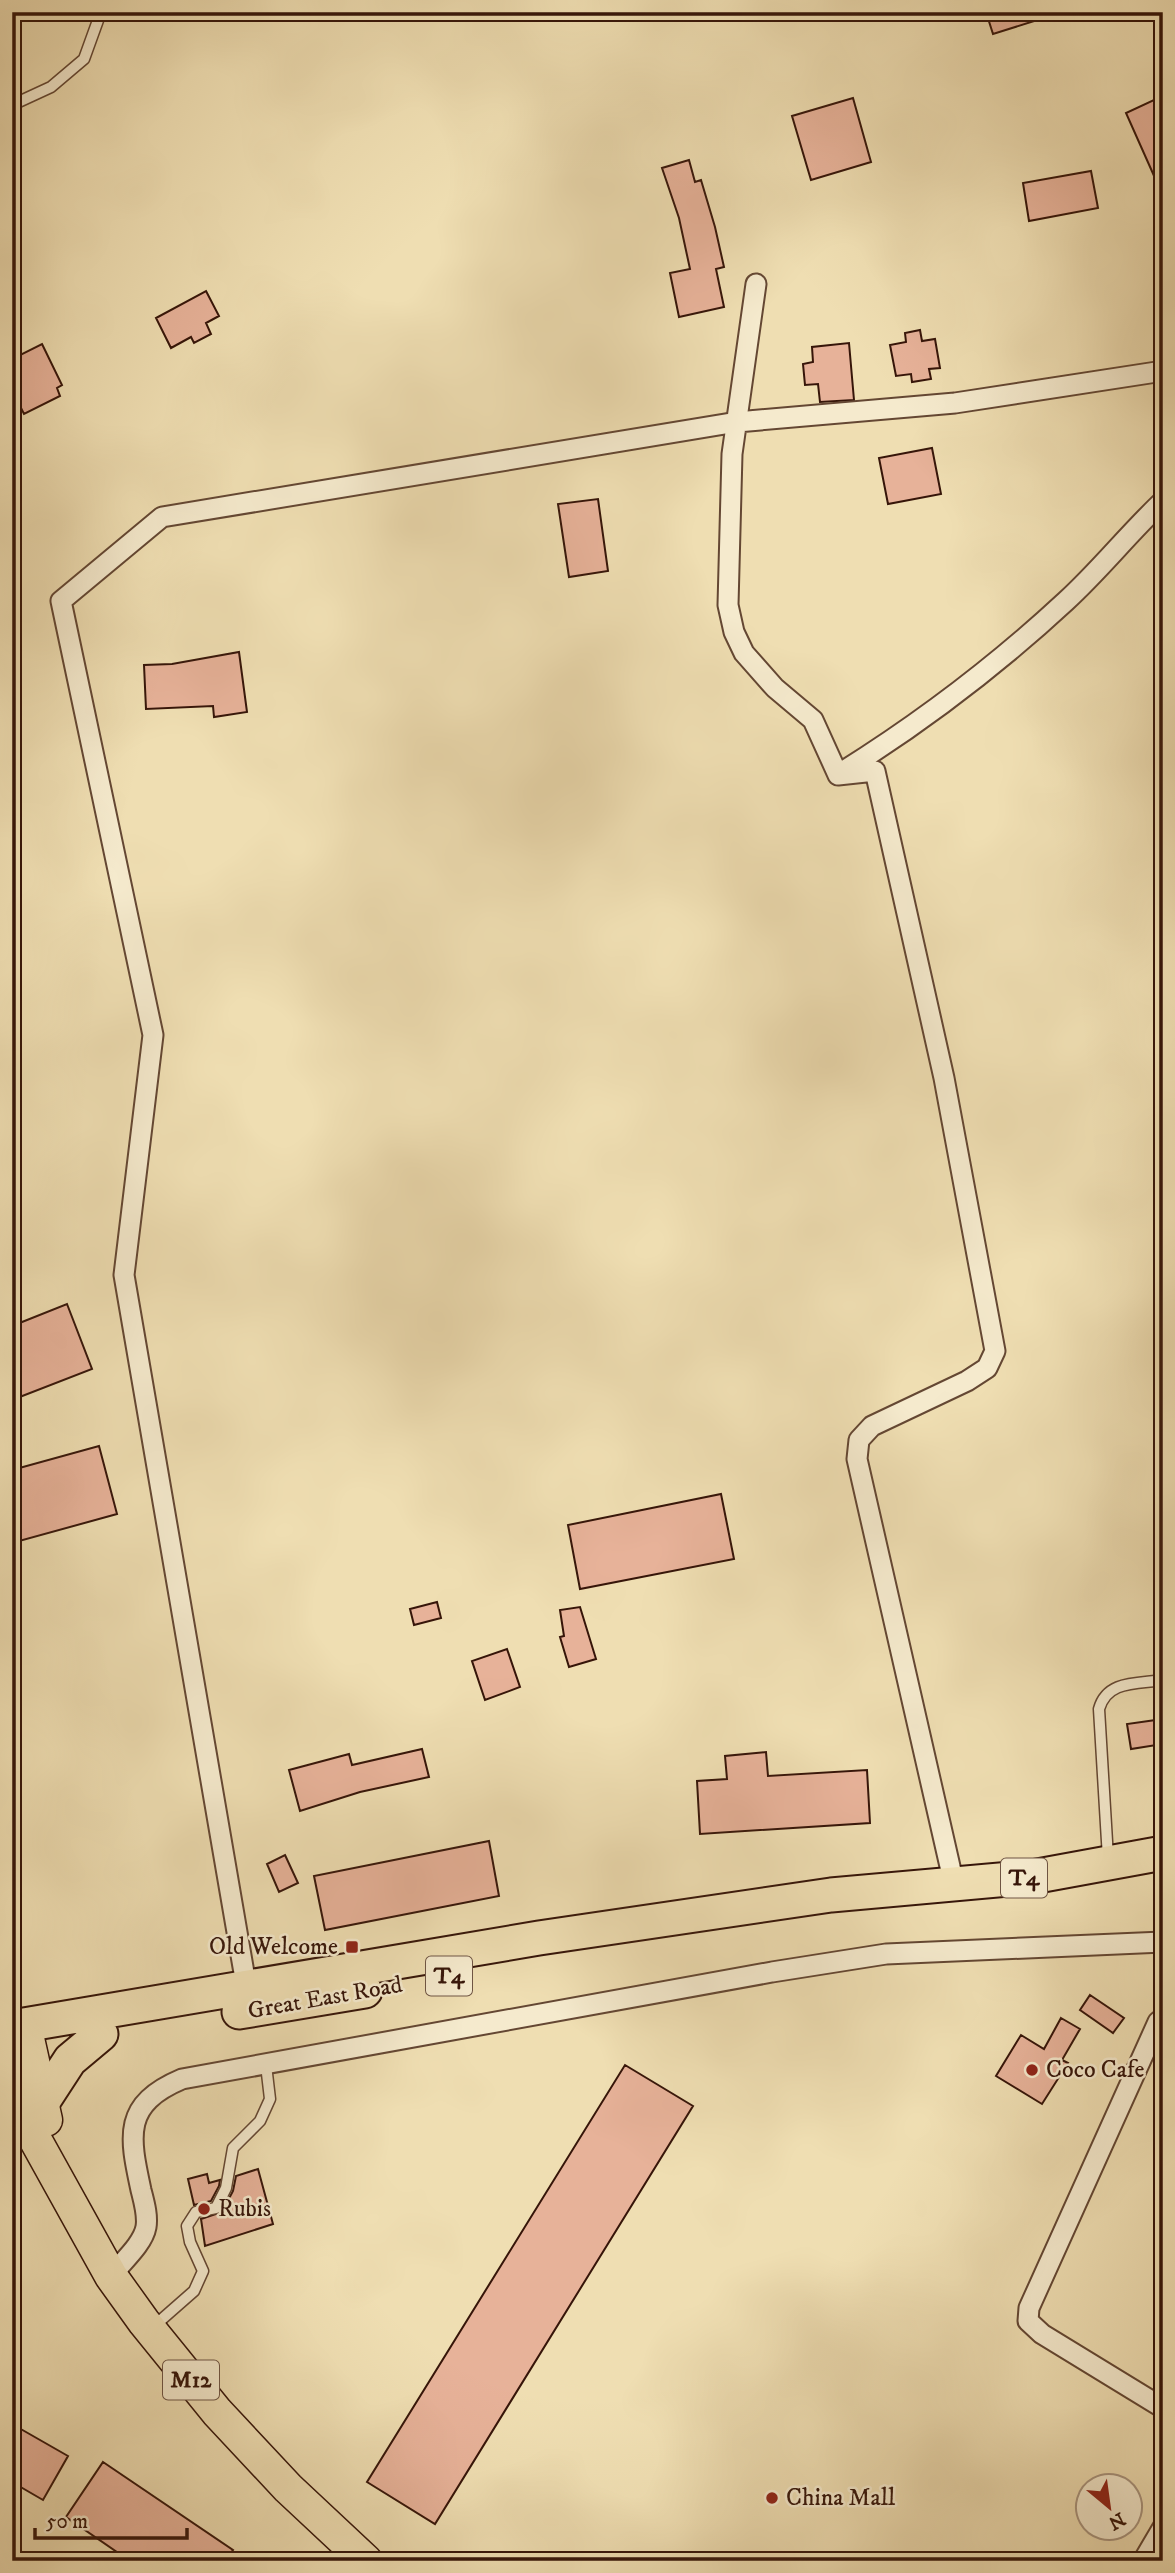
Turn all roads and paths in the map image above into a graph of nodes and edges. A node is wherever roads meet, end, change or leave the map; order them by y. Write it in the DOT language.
graph roads {
  1 [pos="102,12"];
  2 [pos="12,105"];
  3 [pos="756,284"];
  4 [pos="1163,370"];
  5 [pos="737,422"];
  6 [pos="1163,501"];
  7 [pos="838,775"];
  8 [pos="1163,1680"];
  9 [pos="1163,1853"];
  10 [pos="1108,1861"];
  11 [pos="954,1884"];
  12 [pos="1163,1942"];
  13 [pos="248,2000"];
  14 [pos="1163,2018"];
  15 [pos="101,2034"];
  16 [pos="20,2035"];
  17 [pos="266,2065"];
  18 [pos="12,2074"];
  19 [pos="25,2104"];
  20 [pos="111,2276"];
  21 [pos="150,2330"];
  22 [pos="1163,2408"];
  23 [pos="1163,2527"];
  24 [pos="366,2561"];
  25 [pos="1143,2561"];
  1 -- 2 [label="lane"];
  3 -- 5 [label="street"];
  4 -- 5 [label="street"];
  5 -- 7 [label="street"];
  5 -- 13 [label="street"];
  6 -- 7 [label="street"];
  7 -- 11 [label="street"];
  8 -- 10 [label="lane"];
  9 -- 10 [label="highway, Great East Road / T4"];
  10 -- 11 [label="highway, Great East Road / T4"];
  11 -- 13 [label="highway, Great East Road / T4"];
  12 -- 17 [label="street"];
  13 -- 15 [label="highway, Great East Road / T4"];
  13 -- 16 [label="highway, Great East Road / T4"];
  14 -- 22 [label="street"];
  15 -- 16 [label="highway, Great East Road / T4"];
  15 -- 19 [label="highway"];
  16 -- 19 [label="main road, M12"];
  17 -- 20 [label="street"];
  17 -- 21 [label="lane"];
  18 -- 19 [label="main road, M12"];
  19 -- 20 [label="main road, M12"];
  20 -- 21 [label="main road, M12"];
  21 -- 24 [label="main road, M12"];
  23 -- 25 [label="street"];
}
